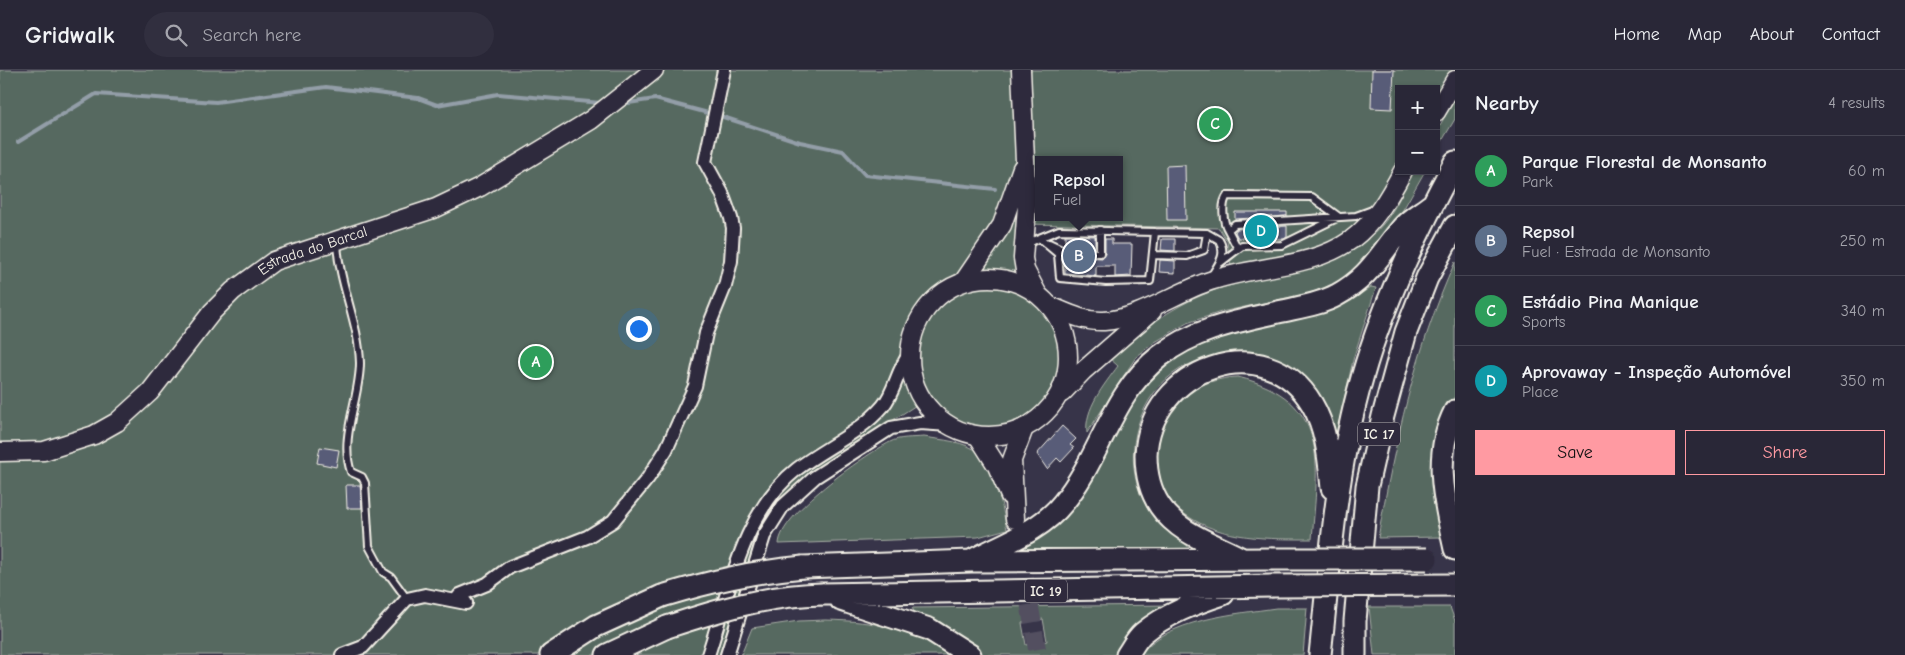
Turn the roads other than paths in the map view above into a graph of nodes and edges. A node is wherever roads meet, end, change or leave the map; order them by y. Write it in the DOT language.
graph roads {
  1 [pos="654,70"];
  2 [pos="724,70"];
  3 [pos="1021,70"];
  4 [pos="1455,80"];
  5 [pos="1440,105"];
  6 [pos="1026,156"];
  7 [pos="1455,162"];
  8 [pos="1401,175"];
  9 [pos="1432,205"];
  10 [pos="1383,206"];
  11 [pos="1339,217"];
  12 [pos="1455,226"];
  13 [pos="1100,230"];
  14 [pos="1228,230"];
  15 [pos="1155,232"];
  16 [pos="1207,233"];
  17 [pos="337,240"];
  18 [pos="1031,242"];
  19 [pos="1238,249"];
  20 [pos="1154,255"];
  21 [pos="1220,264"];
  22 [pos="964,281"];
  23 [pos="1209,281"];
  24 [pos="1044,300"];
  25 [pos="1162,302"];
  26 [pos="909,355"];
  27 [pos="1056,399"];
  28 [pos="1455,411"];
  29 [pos="949,426"];
  30 [pos="1024,428"];
  31 [pos="978,436"];
  32 [pos="0,452"];
  33 [pos="1335,512"];
  34 [pos="1455,549"];
  35 [pos="1242,559"];
  36 [pos="1455,559"];
  37 [pos="972,561"];
  38 [pos="1455,585"];
  39 [pos="1271,586"];
  40 [pos="822,594"];
  41 [pos="406,599"];
  42 [pos="1355,621"];
  43 [pos="342,655"];
  44 [pos="551,655"];
  45 [pos="607,655"];
  46 [pos="708,655"];
  47 [pos="727,655"];
  48 [pos="970,655"];
  49 [pos="1127,655"];
  50 [pos="1320,655"];
  51 [pos="1355,655"];
  52 [pos="1364,655"];
  1 -- 17 [label="street, Estrada do Barcal"];
  2 -- 41 [label="street"];
  3 -- 6 [label="street"];
  4 -- 5 [label="street"];
  6 -- 18 [label="street"];
  6 -- 22 [label="street"];
  7 -- 9 [label="highway, IC 17"];
  8 -- 10 [label="street"];
  9 -- 33 [label="highway, IC 17"];
  9 -- 37 [label="highway"];
  10 -- 11 [label="lane"];
  10 -- 23 [label="street"];
  11 -- 14 [label="lane"];
  11 -- 14 [label="lane"];
  11 -- 19 [label="lane"];
  12 -- 42 [label="highway, IC 17"];
  13 -- 15 [label="lane"];
  13 -- 18 [label="lane"];
  13 -- 18 [label="lane"];
  14 -- 19 [label="lane"];
  15 -- 16 [label="lane"];
  15 -- 20 [label="lane"];
  16 -- 20 [label="lane"];
  16 -- 21 [label="lane"];
  17 -- 32 [label="street, Estrada do Barcal"];
  17 -- 41 [label="lane"];
  18 -- 20 [label="lane"];
  18 -- 24 [label="street"];
  19 -- 21 [label="lane"];
  21 -- 23 [label="lane"];
  22 -- 24 [label="street"];
  22 -- 26 [label="street"];
  23 -- 25 [label="street"];
  24 -- 25 [label="street"];
  24 -- 27 [label="street"];
  25 -- 27 [label="street"];
  26 -- 29 [label="street"];
  26 -- 46 [label="street"];
  27 -- 30 [label="street"];
  28 -- 34 [label="highway"];
  29 -- 31 [label="street"];
  29 -- 47 [label="street"];
  30 -- 31 [label="street"];
  30 -- 31 [label="street"];
  33 -- 35 [label="highway"];
  33 -- 50 [label="highway, IC 17"];
  35 -- 36 [label="highway, IC 19, bridge"];
  35 -- 37 [label="highway, IC 19"];
  37 -- 44 [label="highway, IC 19, bridge"];
  38 -- 39 [label="highway, IC 19, bridge"];
  39 -- 40 [label="highway, IC 19"];
  39 -- 49 [label="highway"];
  40 -- 45 [label="highway, IC 19, bridge"];
  40 -- 48 [label="highway"];
  41 -- 43 [label="street"];
  42 -- 51 [label="highway, IC 17"];
  42 -- 52 [label="highway"];
}
